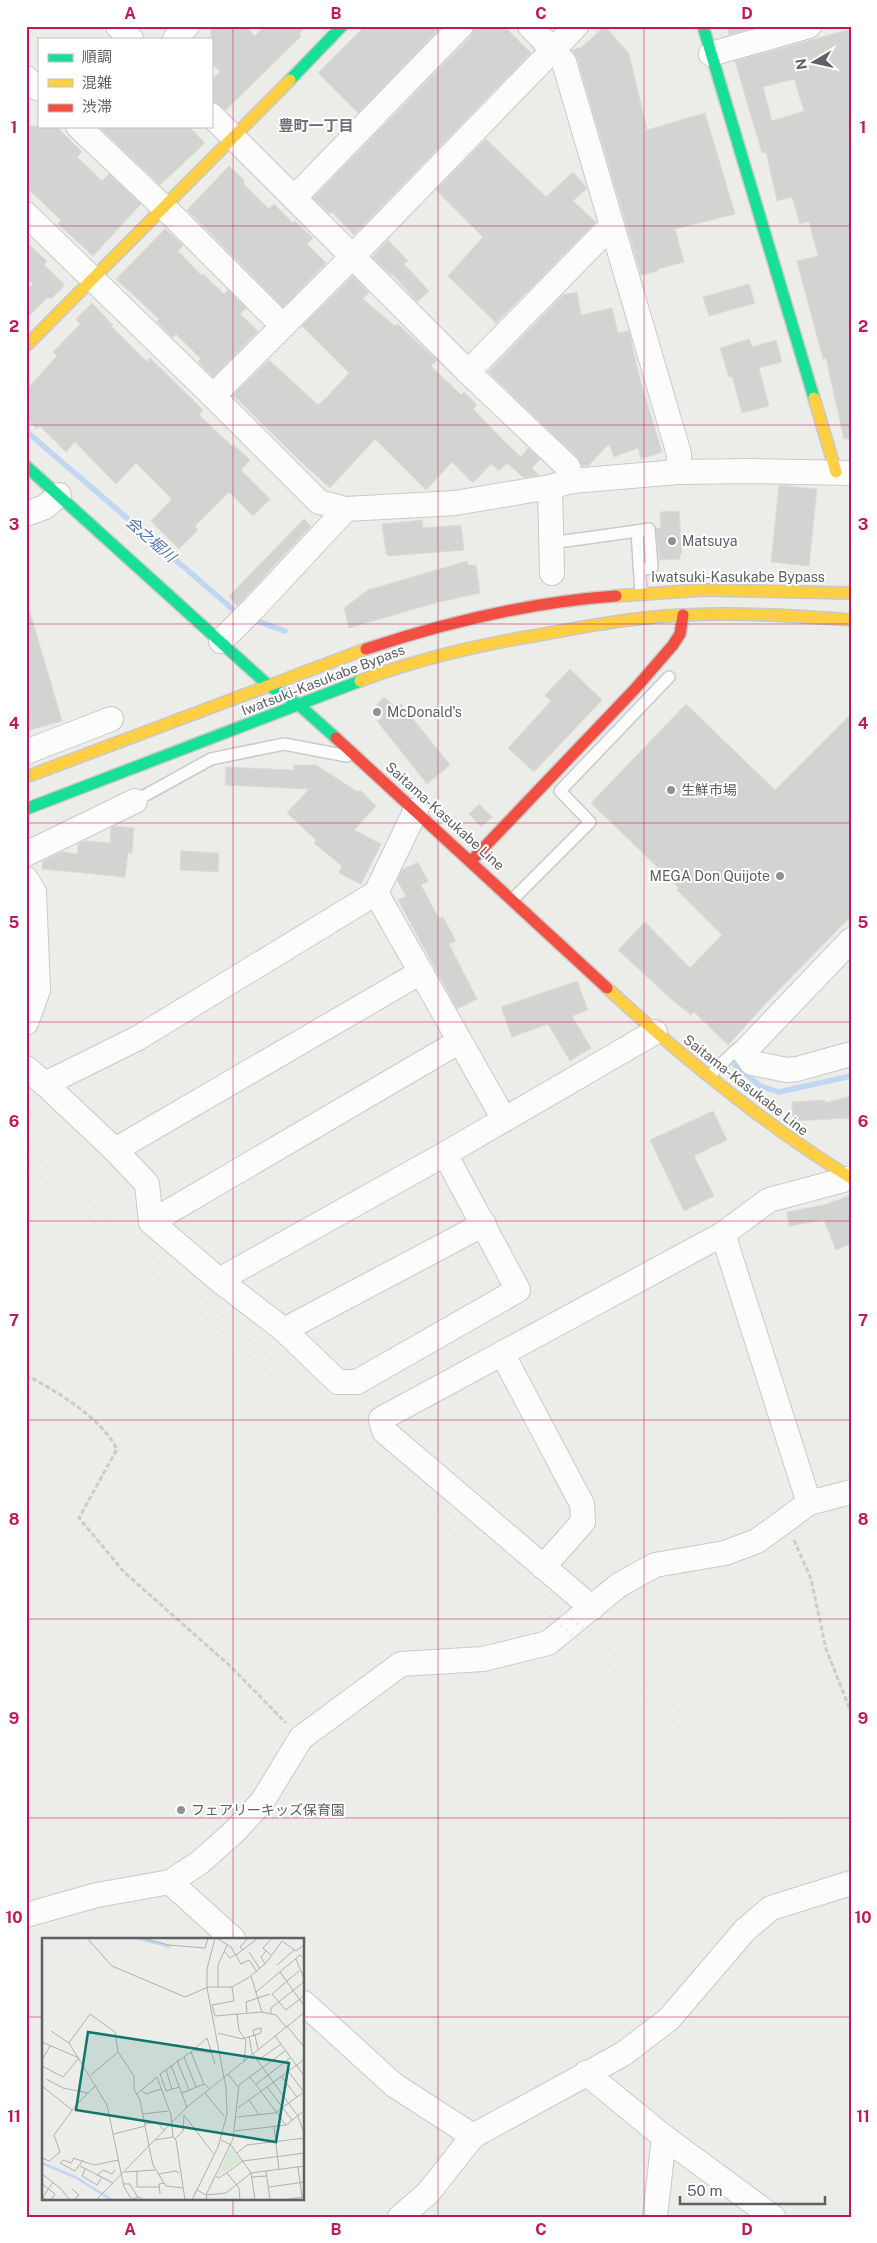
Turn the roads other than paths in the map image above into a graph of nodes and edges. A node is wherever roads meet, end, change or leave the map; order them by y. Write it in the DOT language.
graph roads {
  1 [pos="118,26"];
  2 [pos="187,26"];
  3 [pos="342,26"];
  4 [pos="461,26"];
  5 [pos="530,26"];
  6 [pos="576,26"];
  7 [pos="703,26"];
  8 [pos="809,26"];
  9 [pos="130,38"];
  10 [pos="176,38"];
  11 [pos="552,50"];
  12 [pos="711,54"];
  13 [pos="26,78"];
  14 [pos="38,88"];
  15 [pos="212,116"];
  16 [pos="80,128"];
  17 [pos="234,138"];
  18 [pos="295,197"];
  19 [pos="164,207"];
  20 [pos="26,214"];
  21 [pos="613,230"];
  22 [pos="353,256"];
  23 [pos="93,280"];
  24 [pos="282,325"];
  25 [pos="27,345"];
  26 [pos="468,372"];
  27 [pos="213,396"];
  28 [pos="26,466"];
  29 [pos="678,472"];
  30 [pos="843,473"];
  31 [pos="561,484"];
  32 [pos="59,495"];
  33 [pos="346,509"];
  34 [pos="26,514"];
  35 [pos="551,543"];
  36 [pos="552,573"];
  37 [pos="641,592"];
  38 [pos="851,593"];
  39 [pos="683,615"];
  40 [pos="851,620"];
  41 [pos="228,633"];
  42 [pos="669,677"];
  43 [pos="268,685"];
  44 [pos="634,690"];
  45 [pos="648,700"];
  46 [pos="299,705"];
  47 [pos="111,719"];
  48 [pos="26,752"];
  49 [pos="358,758"];
  50 [pos="26,777"];
  51 [pos="136,802"];
  52 [pos="26,809"];
  53 [pos="416,810"];
  54 [pos="26,854"];
  55 [pos="472,860"];
  56 [pos="26,878"];
  57 [pos="376,893"];
  58 [pos="513,899"];
  59 [pos="851,940"];
  60 [pos="421,972"];
  61 [pos="26,1023"];
  62 [pos="655,1032"];
  63 [pos="460,1041"];
  64 [pos="744,1052"];
  65 [pos="851,1054"];
  66 [pos="26,1068"];
  67 [pos="710,1075"];
  68 [pos="44,1084"];
  69 [pos="504,1119"];
  70 [pos="115,1150"];
  71 [pos="445,1154"];
  72 [pos="851,1178"];
  73 [pos="151,1222"];
  74 [pos="484,1224"];
  75 [pos="724,1234"];
  76 [pos="219,1280"];
  77 [pos="284,1330"];
  78 [pos="502,1353"];
  79 [pos="851,1492"];
  80 [pos="809,1503"];
  81 [pos="543,1567"];
  82 [pos="592,1608"];
  83 [pos="170,1882"];
  84 [pos="851,1883"];
  85 [pos="26,1915"];
  86 [pos="232,1938"];
  87 [pos="305,2005"];
  88 [pos="586,2073"];
  89 [pos="473,2136"];
  90 [pos="664,2137"];
  91 [pos="400,2217"];
  92 [pos="655,2217"];
  93 [pos="773,2217"];
  1 -- 9 [label="street"];
  2 -- 10 [label="street"];
  3 -- 17 [label="main road"];
  4 -- 18 [label="street"];
  5 -- 11 [label="street"];
  6 -- 11 [label="street"];
  7 -- 12 [label="main road"];
  8 -- 12 [label="street"];
  11 -- 21 [label="street"];
  11 -- 22 [label="street"];
  12 -- 30 [label="main road"];
  13 -- 14 [label="street"];
  15 -- 17 [label="street"];
  16 -- 19 [label="street"];
  17 -- 18 [label="street"];
  17 -- 19 [label="main road"];
  18 -- 22 [label="street"];
  19 -- 23 [label="main road"];
  19 -- 24 [label="street"];
  20 -- 23 [label="street"];
  21 -- 26 [label="street"];
  21 -- 29 [label="street"];
  22 -- 24 [label="street"];
  22 -- 26 [label="street"];
  23 -- 25 [label="main road"];
  23 -- 27 [label="street"];
  24 -- 27 [label="street"];
  26 -- 31 [label="street"];
  27 -- 33 [label="street"];
  28 -- 32 [label="main road, Saitama-Kasukabe Line"];
  29 -- 30 [label="street"];
  29 -- 31 [label="street"];
  31 -- 33 [label="street"];
  31 -- 35 [label="street"];
  32 -- 34 [label="street"];
  32 -- 41 [label="main road, Saitama-Kasukabe Line"];
  33 -- 41 [label="street"];
  35 -- 36 [label="street"];
  35 -- 37 [label="lane"];
  37 -- 38 [label="main road, Iwatsuki-Kasukabe Bypass"];
  37 -- 43 [label="main road, Iwatsuki-Kasukabe Bypass"];
  39 -- 40 [label="main road, Iwatsuki-Kasukabe Bypass"];
  39 -- 44 [label="main road"];
  39 -- 46 [label="main road, Iwatsuki-Kasukabe Bypass"];
  41 -- 43 [label="main road, Saitama-Kasukabe Line"];
  42 -- 45 [label="lane"];
  43 -- 46 [label="main road, Saitama-Kasukabe Line"];
  43 -- 50 [label="main road, Iwatsuki-Kasukabe Bypass"];
  44 -- 45 [label="lane"];
  44 -- 55 [label="main road"];
  45 -- 58 [label="lane"];
  46 -- 49 [label="main road, Saitama-Kasukabe Line"];
  46 -- 52 [label="main road, Iwatsuki-Kasukabe Bypass"];
  47 -- 48 [label="street"];
  49 -- 51 [label="lane"];
  49 -- 53 [label="main road, Saitama-Kasukabe Line"];
  51 -- 54 [label="street"];
  53 -- 55 [label="main road, Saitama-Kasukabe Line"];
  53 -- 57 [label="street"];
  55 -- 58 [label="main road, Saitama-Kasukabe Line"];
  56 -- 61 [label="street"];
  57 -- 60 [label="street"];
  57 -- 68 [label="street"];
  58 -- 62 [label="main road, Saitama-Kasukabe Line"];
  59 -- 64 [label="street"];
  60 -- 63 [label="street"];
  60 -- 70 [label="street"];
  62 -- 67 [label="main road, Saitama-Kasukabe Line"];
  62 -- 69 [label="street"];
  63 -- 69 [label="street"];
  63 -- 73 [label="street"];
  64 -- 65 [label="street"];
  64 -- 67 [label="lane"];
  66 -- 68 [label="street"];
  67 -- 72 [label="main road, Saitama-Kasukabe Line"];
  68 -- 70 [label="street"];
  69 -- 71 [label="street"];
  70 -- 73 [label="street"];
  71 -- 74 [label="street"];
  71 -- 76 [label="street"];
  72 -- 75 [label="street"];
  73 -- 76 [label="street"];
  74 -- 77 [label="street"];
  74 -- 77 [label="street"];
  75 -- 78 [label="street"];
  75 -- 80 [label="street"];
  76 -- 77 [label="street"];
  78 -- 81 [label="street"];
  78 -- 81 [label="street"];
  79 -- 80 [label="street"];
  80 -- 82 [label="street"];
  81 -- 82 [label="street"];
  82 -- 83 [label="street"];
  83 -- 85 [label="street"];
  83 -- 86 [label="street"];
  84 -- 88 [label="street"];
  87 -- 89 [label="street"];
  88 -- 89 [label="street"];
  88 -- 90 [label="street"];
  89 -- 91 [label="street"];
  90 -- 92 [label="street"];
  90 -- 93 [label="street"];
}
